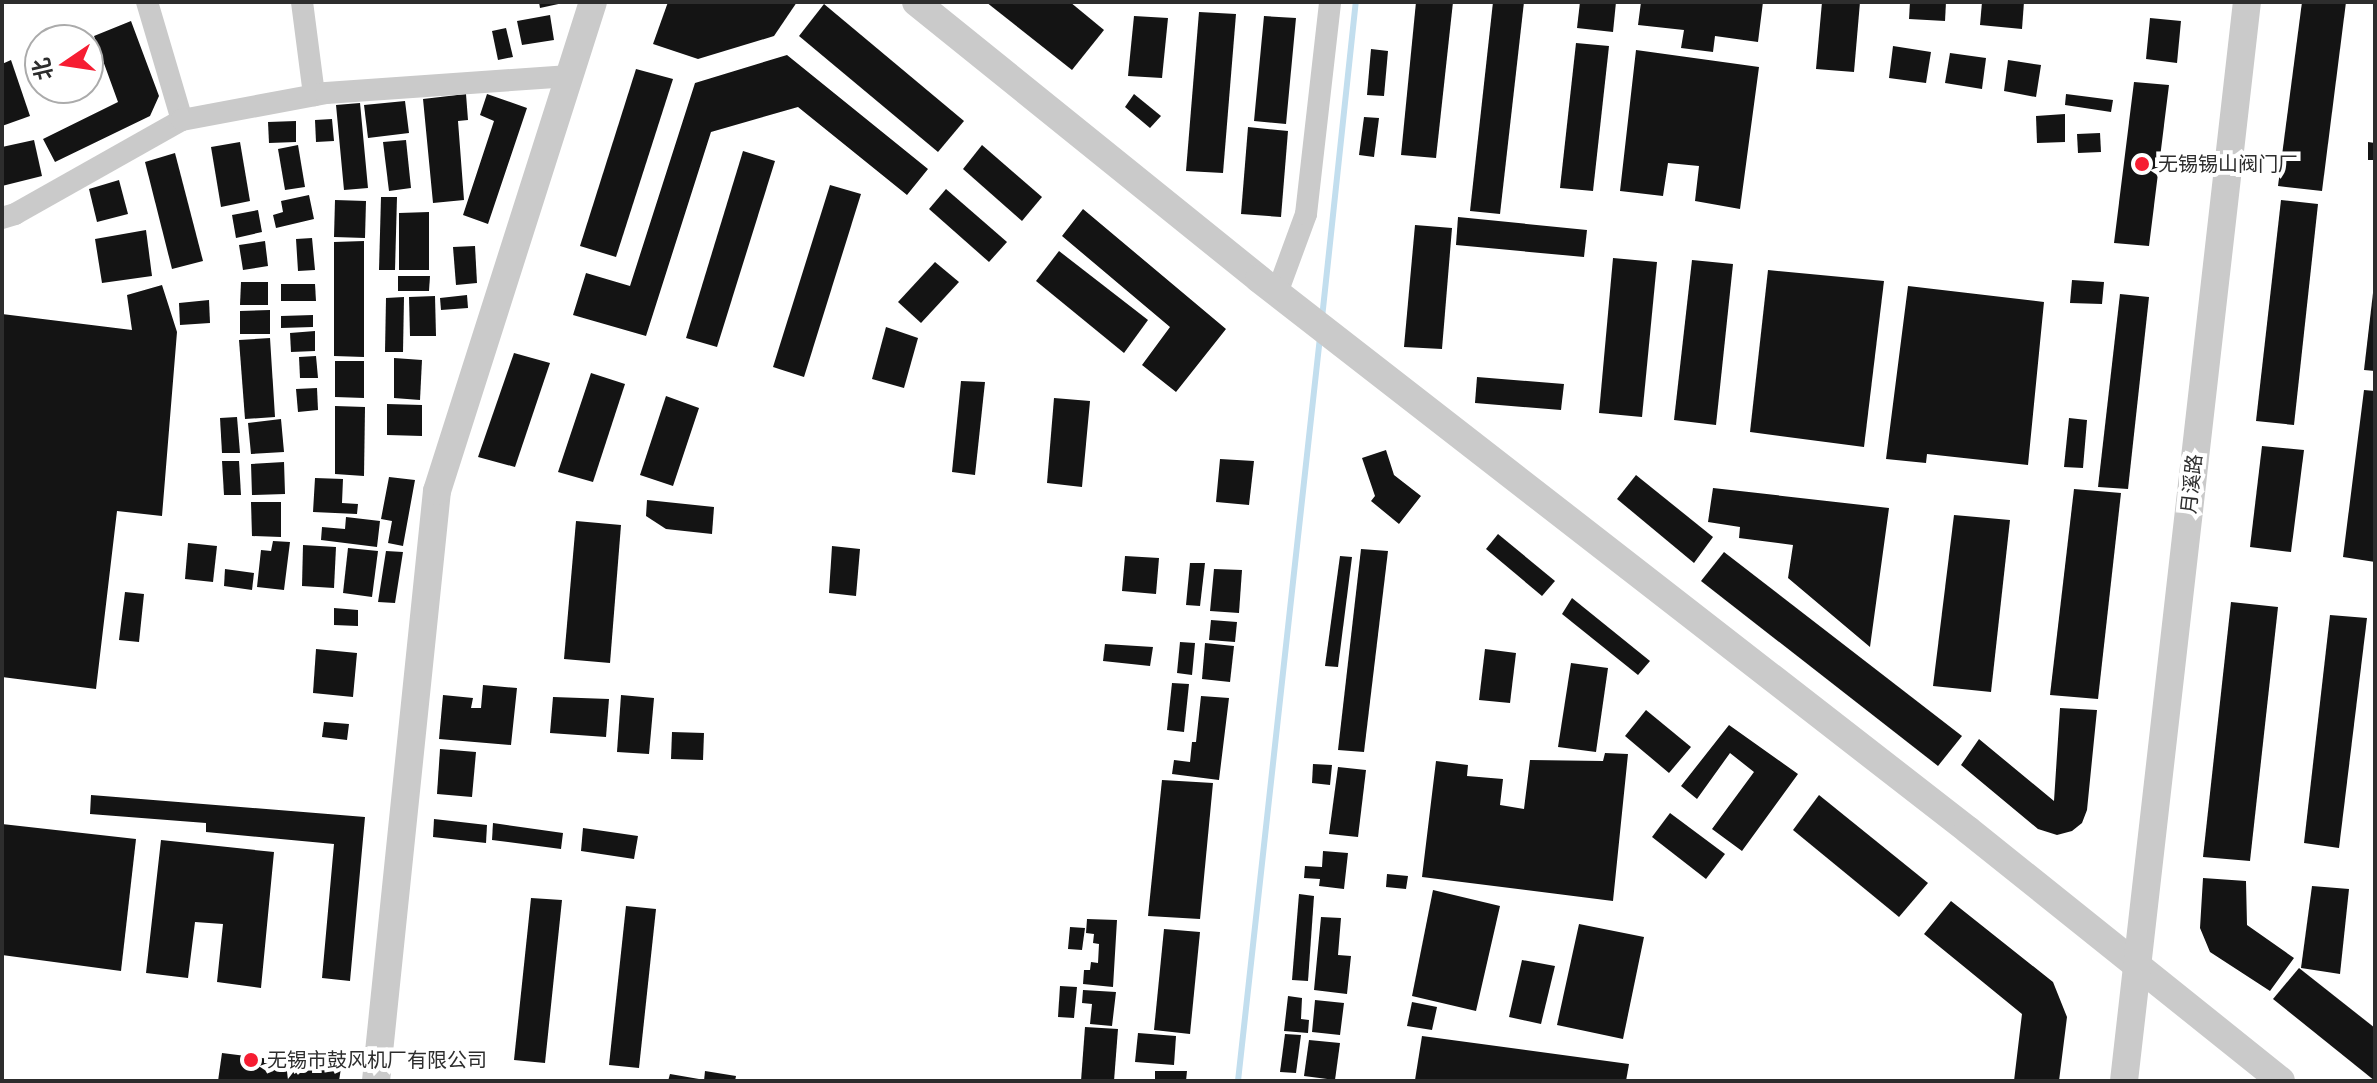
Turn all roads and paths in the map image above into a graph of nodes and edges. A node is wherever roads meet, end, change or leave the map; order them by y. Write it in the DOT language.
graph roads {
  1 [pos="147,2"];
  2 [pos="302,2"];
  3 [pos="593,2"];
  4 [pos="916,2"];
  5 [pos="1330,2"];
  6 [pos="2247,2"];
  7 [pos="569,76"];
  8 [pos="314,95"];
  9 [pos="182,120"];
  10 [pos="2,218"];
  11 [pos="1277,293"];
  12 [pos="2138,966"];
  13 [pos="376,1081"];
  14 [pos="2124,1081"];
  15 [pos="2281,1081"];
  1 -- 9 [label="street"];
  2 -- 8 [label="street"];
  3 -- 7 [label="street"];
  4 -- 11 [label="street"];
  5 -- 11 [label="street"];
  6 -- 12 [label="street, 月溪路"];
  7 -- 8 [label="street"];
  7 -- 13 [label="street"];
  8 -- 9 [label="street"];
  9 -- 10 [label="street"];
  11 -- 12 [label="street"];
  12 -- 14 [label="street, 月溪路"];
  12 -- 15 [label="street"];
}
